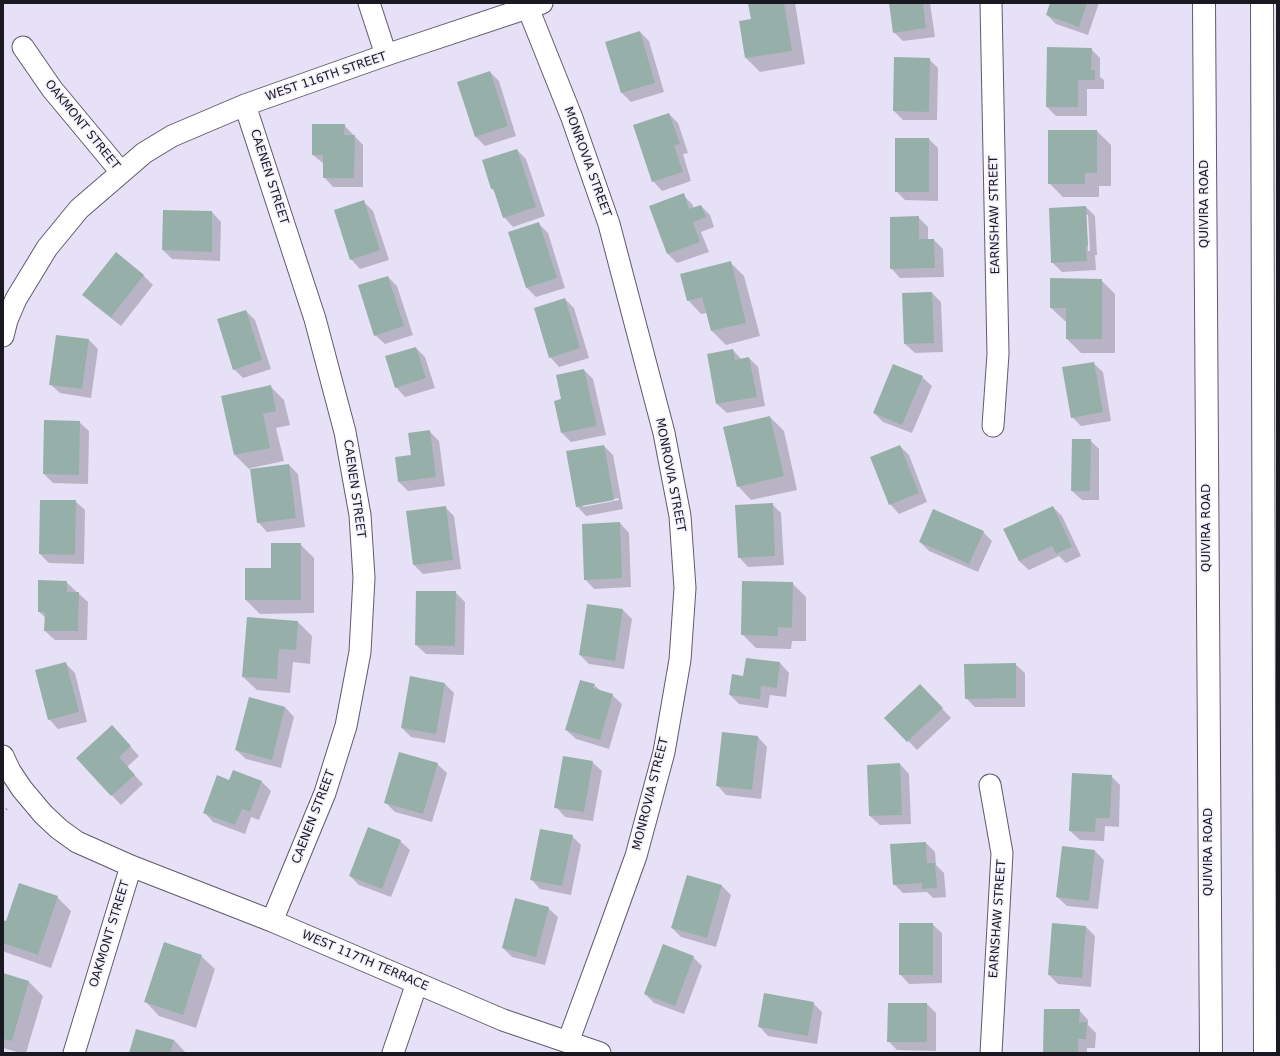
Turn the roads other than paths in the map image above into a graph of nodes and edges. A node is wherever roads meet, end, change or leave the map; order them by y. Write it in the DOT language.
graph roads {
  1 [pos="369,3"];
  2 [pos="992,3"];
  3 [pos="1204,3"];
  4 [pos="1262,3"];
  5 [pos="535,5"];
  6 [pos="23,47"];
  7 [pos="386,55"];
  8 [pos="245,105"];
  9 [pos="120,172"];
  10 [pos="3,336"];
  11 [pos="993,426"];
  12 [pos="3,756"];
  13 [pos="990,785"];
  14 [pos="131,866"];
  15 [pos="272,921"];
  16 [pos="417,983"];
  17 [pos="568,1042"];
  18 [pos="74,1053"];
  19 [pos="393,1053"];
  20 [pos="600,1053"];
  21 [pos="991,1053"];
  22 [pos="1211,1053"];
  23 [pos="1265,1053"];
  1 -- 7 [label="street"];
  2 -- 11 [label="street, EARNSHAW STREET"];
  3 -- 22 [label="main road, QUIVIRA ROAD"];
  4 -- 23 [label="main road"];
  5 -- 7 [label="street, WEST 116TH STREET"];
  5 -- 17 [label="street, MONROVIA STREET"];
  6 -- 9 [label="street, OAKMONT STREET"];
  7 -- 8 [label="street, WEST 116TH STREET"];
  8 -- 9 [label="street, WEST 116TH STREET"];
  8 -- 15 [label="street, CAENEN STREET"];
  9 -- 10 [label="street, OAKMONT STREET"];
  12 -- 14 [label="street, OAKMONT STREET"];
  13 -- 21 [label="street, EARNSHAW STREET"];
  14 -- 15 [label="street, WEST 117TH TERRACE"];
  14 -- 18 [label="street, OAKMONT STREET"];
  15 -- 16 [label="street, WEST 117TH TERRACE"];
  16 -- 17 [label="street, WEST 117TH TERRACE"];
  16 -- 19 [label="street"];
  17 -- 20 [label="street, WEST 117TH TERRACE"];
}
